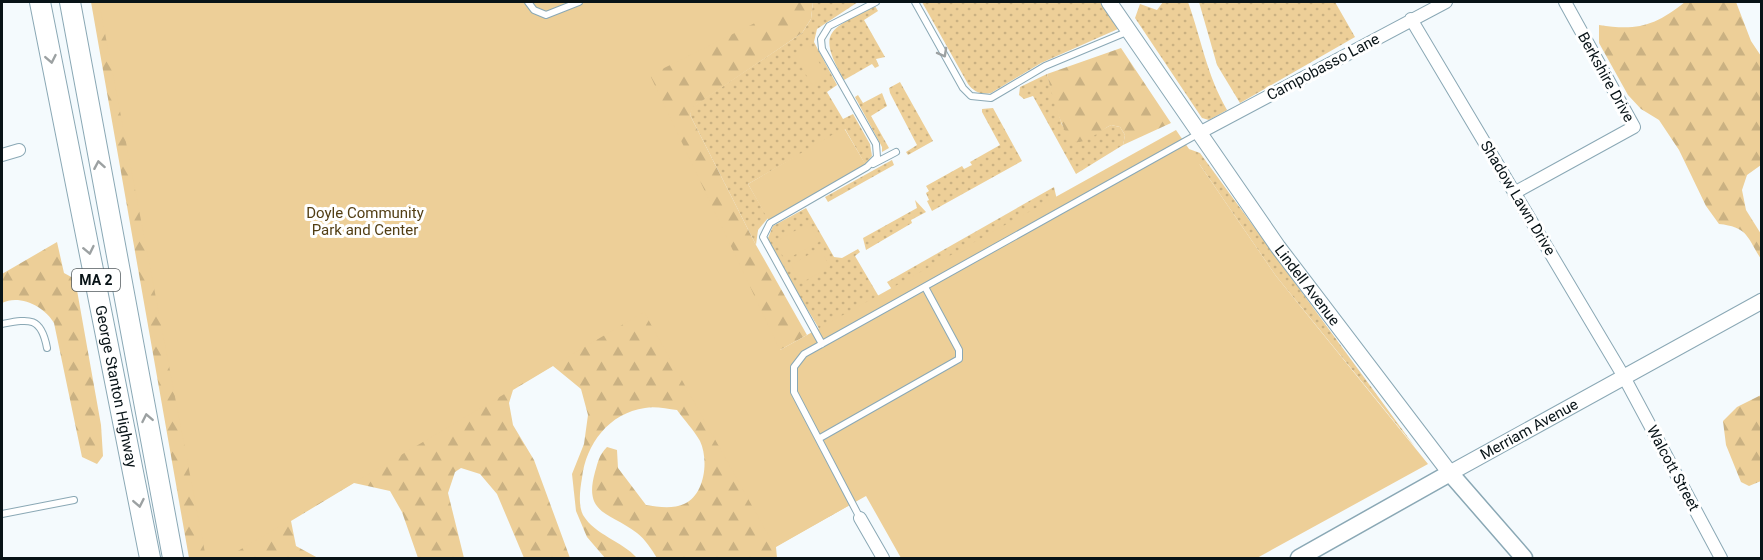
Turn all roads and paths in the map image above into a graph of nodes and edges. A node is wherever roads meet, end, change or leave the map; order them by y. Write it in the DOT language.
graph roads {
  1 [pos="40,2"];
  2 [pos="70,2"];
  3 [pos="528,2"];
  4 [pos="579,2"];
  5 [pos="876,2"];
  6 [pos="915,2"];
  7 [pos="1109,2"];
  8 [pos="1446,2"];
  9 [pos="1565,2"];
  10 [pos="1411,19"];
  11 [pos="1130,30"];
  12 [pos="1201,132"];
  13 [pos="19,150"];
  14 [pos="896,152"];
  15 [pos="2,155"];
  16 [pos="867,167"];
  17 [pos="1514,193"];
  18 [pos="925,287"];
  19 [pos="1761,301"];
  20 [pos="2,324"];
  21 [pos="822,344"];
  22 [pos="47,348"];
  23 [pos="1624,377"];
  24 [pos="820,438"];
  25 [pos="1450,473"];
  26 [pos="74,500"];
  27 [pos="2,514"];
  28 [pos="860,518"];
  29 [pos="150,558"];
  30 [pos="175,558"];
  31 [pos="884,558"];
  32 [pos="1299,558"];
  33 [pos="1524,558"];
  34 [pos="1721,558"];
  1 -- 29 [label="highway, George Stanton Highway / MA 2, one-way"];
  30 -- 2 [label="highway, George Stanton Highway / MA 2, one-way"];
  3 -- 4 [label="lane"];
  5 -- 16 [label="lane"];
  6 -- 11 [label="lane, one-way"];
  7 -- 11 [label="street, Lindell Avenue"];
  8 -- 10 [label="street, Campobasso Lane"];
  9 -- 17 [label="street, Berkshire Drive"];
  10 -- 12 [label="street, Campobasso Lane"];
  10 -- 17 [label="street, Shadow Lawn Drive"];
  11 -- 12 [label="street, Lindell Avenue"];
  12 -- 18 [label="lane"];
  12 -- 25 [label="street, Lindell Avenue"];
  13 -- 15 [label="street"];
  14 -- 16 [label="lane"];
  16 -- 21 [label="lane"];
  17 -- 23 [label="street, Shadow Lawn Drive"];
  18 -- 21 [label="lane"];
  18 -- 24 [label="lane"];
  19 -- 23 [label="street, Merriam Avenue"];
  20 -- 22 [label="lane"];
  21 -- 24 [label="lane"];
  23 -- 25 [label="street, Merriam Avenue"];
  23 -- 34 [label="street, Walcott Street"];
  24 -- 28 [label="lane"];
  25 -- 32 [label="main road, Merriam Avenue"];
  25 -- 33 [label="main road, Lindell Avenue"];
  26 -- 27 [label="lane"];
  28 -- 31 [label="street"];
}
